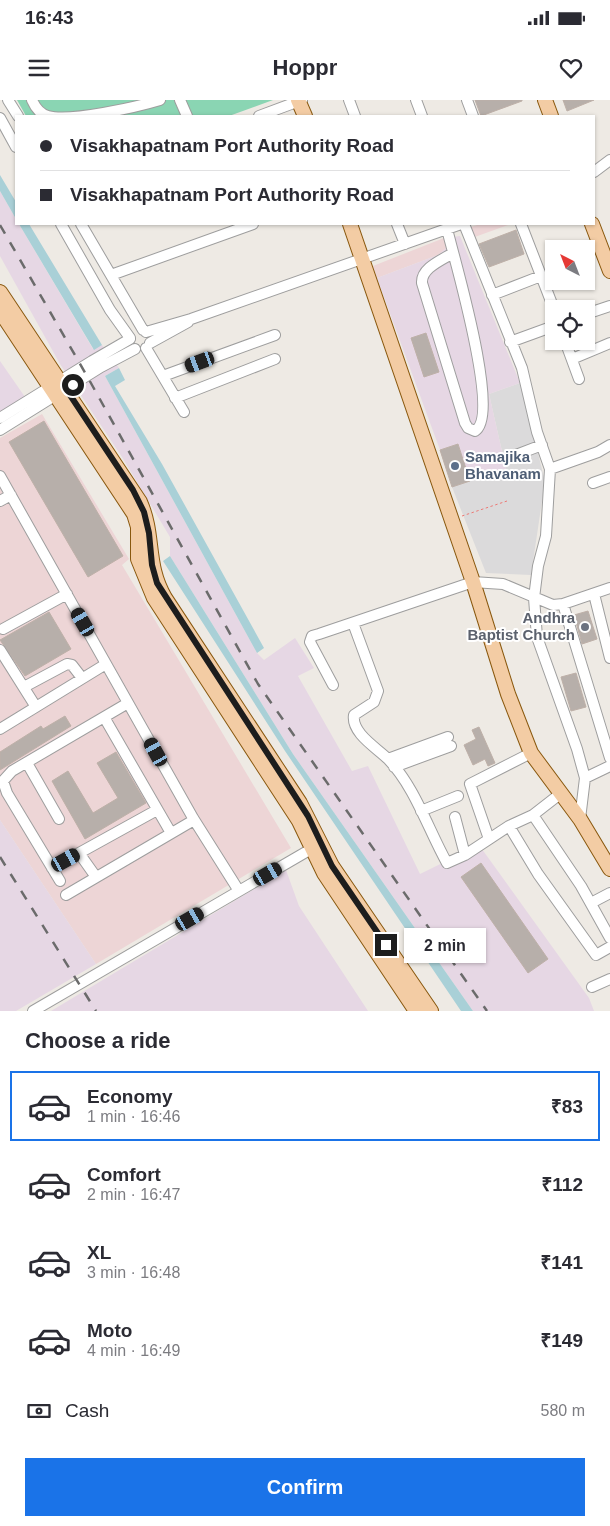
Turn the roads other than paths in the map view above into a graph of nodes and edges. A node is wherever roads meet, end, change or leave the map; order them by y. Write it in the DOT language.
graph roads {
  1 [pos="8,100"];
  2 [pos="32,100"];
  3 [pos="160,100"];
  4 [pos="180,100"];
  5 [pos="299,100"];
  6 [pos="349,100"];
  7 [pos="416,100"];
  8 [pos="467,100"];
  9 [pos="545,100"];
  10 [pos="130,113"];
  11 [pos="17,115"];
  12 [pos="51,115"];
  13 [pos="79,115"];
  14 [pos="187,115"];
  15 [pos="262,115"];
  16 [pos="305,115"];
  17 [pos="355,115"];
  18 [pos="422,115"];
  19 [pos="473,115"];
  20 [pos="551,115"];
  21 [pos="0,118"];
  22 [pos="15,145"];
  23 [pos="610,160"];
  24 [pos="595,171"];
  25 [pos="61,225"];
  26 [pos="82,225"];
  27 [pos="250,225"];
  28 [pos="350,225"];
  29 [pos="397,225"];
  30 [pos="460,225"];
  31 [pos="463,225"];
  32 [pos="521,225"];
  33 [pos="593,225"];
  34 [pos="447,229"];
  35 [pos="405,244"];
  36 [pos="606,250"];
  37 [pos="453,253"];
  38 [pos="364,258"];
  39 [pos="610,272"];
  40 [pos="111,275"];
  41 [pos="541,276"];
  42 [pos="0,292"];
  43 [pos="492,295"];
  44 [pos="550,300"];
  45 [pos="610,306"];
  46 [pos="0,311"];
  47 [pos="595,311"];
  48 [pos="191,319"];
  49 [pos="545,329"];
  50 [pos="144,331"];
  51 [pos="275,335"];
  52 [pos="510,342"];
  53 [pos="610,343"];
  54 [pos="138,344"];
  55 [pos="568,350"];
  56 [pos="275,359"];
  57 [pos="572,359"];
  58 [pos="162,376"];
  59 [pos="580,380"];
  60 [pos="58,388"];
  61 [pos="175,398"];
  62 [pos="184,412"];
  63 [pos="0,418"];
  64 [pos="0,430"];
  65 [pos="542,445"];
  66 [pos="610,445"];
  67 [pos="508,458"];
  68 [pos="550,469"];
  69 [pos="0,476"];
  70 [pos="610,477"];
  71 [pos="593,483"];
  72 [pos="11,495"];
  73 [pos="0,501"];
  74 [pos="473,582"];
  75 [pos="610,588"];
  76 [pos="67,594"];
  77 [pos="594,594"];
  78 [pos="534,598"];
  79 [pos="563,604"];
  80 [pos="353,623"];
  81 [pos="3,629"];
  82 [pos="0,650"];
  83 [pos="610,658"];
  84 [pos="106,664"];
  85 [pos="82,678"];
  86 [pos="333,685"];
  87 [pos="24,687"];
  88 [pos="128,703"];
  89 [pos="36,707"];
  90 [pos="104,717"];
  91 [pos="0,729"];
  92 [pos="450,742"];
  93 [pos="531,753"];
  94 [pos="610,758"];
  95 [pos="27,763"];
  96 [pos="391,763"];
  97 [pos="610,766"];
  98 [pos="585,778"];
  99 [pos="560,794"];
  100 [pos="458,796"];
  101 [pos="157,810"];
  102 [pos="421,811"];
  103 [pos="533,815"];
  104 [pos="455,817"];
  105 [pos="59,819"];
  106 [pos="194,820"];
  107 [pos="580,820"];
  108 [pos="509,826"];
  109 [pos="171,833"];
  110 [pos="489,839"];
  111 [pos="316,846"];
  112 [pos="79,852"];
  113 [pos="465,855"];
  114 [pos="52,868"];
  115 [pos="610,869"];
  116 [pos="96,877"];
  117 [pos="60,881"];
  118 [pos="239,891"];
  119 [pos="610,893"];
  120 [pos="66,895"];
  121 [pos="591,902"];
  122 [pos="610,938"];
  123 [pos="610,948"];
  124 [pos="610,979"];
  125 [pos="592,987"];
  126 [pos="33,1011"];
  127 [pos="416,1011"];
  128 [pos="431,1011"];
  1 -- 11 [label="street"];
  2 -- 12 [label="street"];
  3 -- 10 [label="street"];
  4 -- 14 [label="street"];
  5 -- 15 [label="street"];
  5 -- 16 [label="main road"];
  6 -- 17 [label="street"];
  7 -- 18 [label="street"];
  8 -- 19 [label="street"];
  9 -- 20 [label="main road"];
  10 -- 13 [label="street"];
  21 -- 22 [label="street"];
  23 -- 24 [label="street"];
  25 -- 54 [label="street"];
  26 -- 40 [label="street"];
  27 -- 40 [label="street"];
  28 -- 38 [label="main road"];
  29 -- 35 [label="street"];
  30 -- 34 [label="street"];
  31 -- 43 [label="street"];
  32 -- 41 [label="street"];
  33 -- 36 [label="main road"];
  34 -- 35 [label="street"];
  34 -- 37 [label="street"];
  35 -- 38 [label="street"];
  36 -- 39 [label="main road"];
  37 -- 37 [label="street"];
  38 -- 48 [label="street"];
  38 -- 74 [label="main road"];
  40 -- 50 [label="street"];
  41 -- 43 [label="street"];
  41 -- 44 [label="street"];
  42 -- 60 [label="main road"];
  43 -- 52 [label="street"];
  45 -- 47 [label="street"];
  46 -- 60 [label="main road"];
  48 -- 50 [label="street"];
  48 -- 54 [label="street"];
  49 -- 52 [label="street"];
  50 -- 54 [label="street"];
  50 -- 54 [label="street"];
  51 -- 58 [label="street"];
  52 -- 65 [label="street"];
  53 -- 57 [label="street"];
  54 -- 58 [label="street"];
  54 -- 60 [label="street"];
  55 -- 57 [label="street"];
  56 -- 61 [label="street"];
  57 -- 59 [label="street"];
  58 -- 61 [label="street"];
  60 -- 63 [label="street"];
  60 -- 64 [label="street"];
  60 -- 111 [label="main road"];
  61 -- 62 [label="street"];
  65 -- 67 [label="street"];
  65 -- 68 [label="street"];
  66 -- 68 [label="street"];
  68 -- 78 [label="street"];
  69 -- 72 [label="street"];
  70 -- 71 [label="street"];
  72 -- 73 [label="street"];
  72 -- 76 [label="street"];
  74 -- 78 [label="street"];
  74 -- 80 [label="street"];
  74 -- 93 [label="main road"];
  75 -- 77 [label="street"];
  76 -- 81 [label="street"];
  76 -- 84 [label="street"];
  77 -- 79 [label="street"];
  77 -- 83 [label="street"];
  78 -- 79 [label="street"];
  78 -- 98 [label="street"];
  79 -- 94 [label="street"];
  80 -- 86 [label="street"];
  80 -- 96 [label="street"];
  82 -- 87 [label="street"];
  84 -- 85 [label="street"];
  84 -- 88 [label="street"];
  85 -- 87 [label="street"];
  85 -- 89 [label="street"];
  87 -- 89 [label="street"];
  88 -- 90 [label="street"];
  88 -- 106 [label="street"];
  89 -- 91 [label="street"];
  90 -- 95 [label="street"];
  90 -- 101 [label="street"];
  92 -- 96 [label="street"];
  93 -- 99 [label="main road"];
  93 -- 110 [label="street"];
  95 -- 105 [label="street"];
  95 -- 114 [label="street"];
  96 -- 102 [label="street"];
  97 -- 98 [label="street"];
  98 -- 107 [label="street"];
  99 -- 103 [label="street"];
  99 -- 107 [label="main road"];
  100 -- 102 [label="street"];
  101 -- 109 [label="street"];
  101 -- 112 [label="street"];
  102 -- 113 [label="street"];
  103 -- 108 [label="street"];
  103 -- 121 [label="street"];
  104 -- 113 [label="street"];
  106 -- 109 [label="street"];
  106 -- 118 [label="street"];
  107 -- 115 [label="main road"];
  108 -- 110 [label="street"];
  108 -- 123 [label="street"];
  109 -- 116 [label="street"];
  110 -- 113 [label="street"];
  111 -- 118 [label="street"];
  111 -- 127 [label="main road"];
  111 -- 128 [label="main road"];
  112 -- 114 [label="street"];
  112 -- 116 [label="street"];
  114 -- 117 [label="street"];
  116 -- 120 [label="street"];
  118 -- 126 [label="street"];
  119 -- 121 [label="street"];
  121 -- 122 [label="street"];
  124 -- 125 [label="street"];
}
